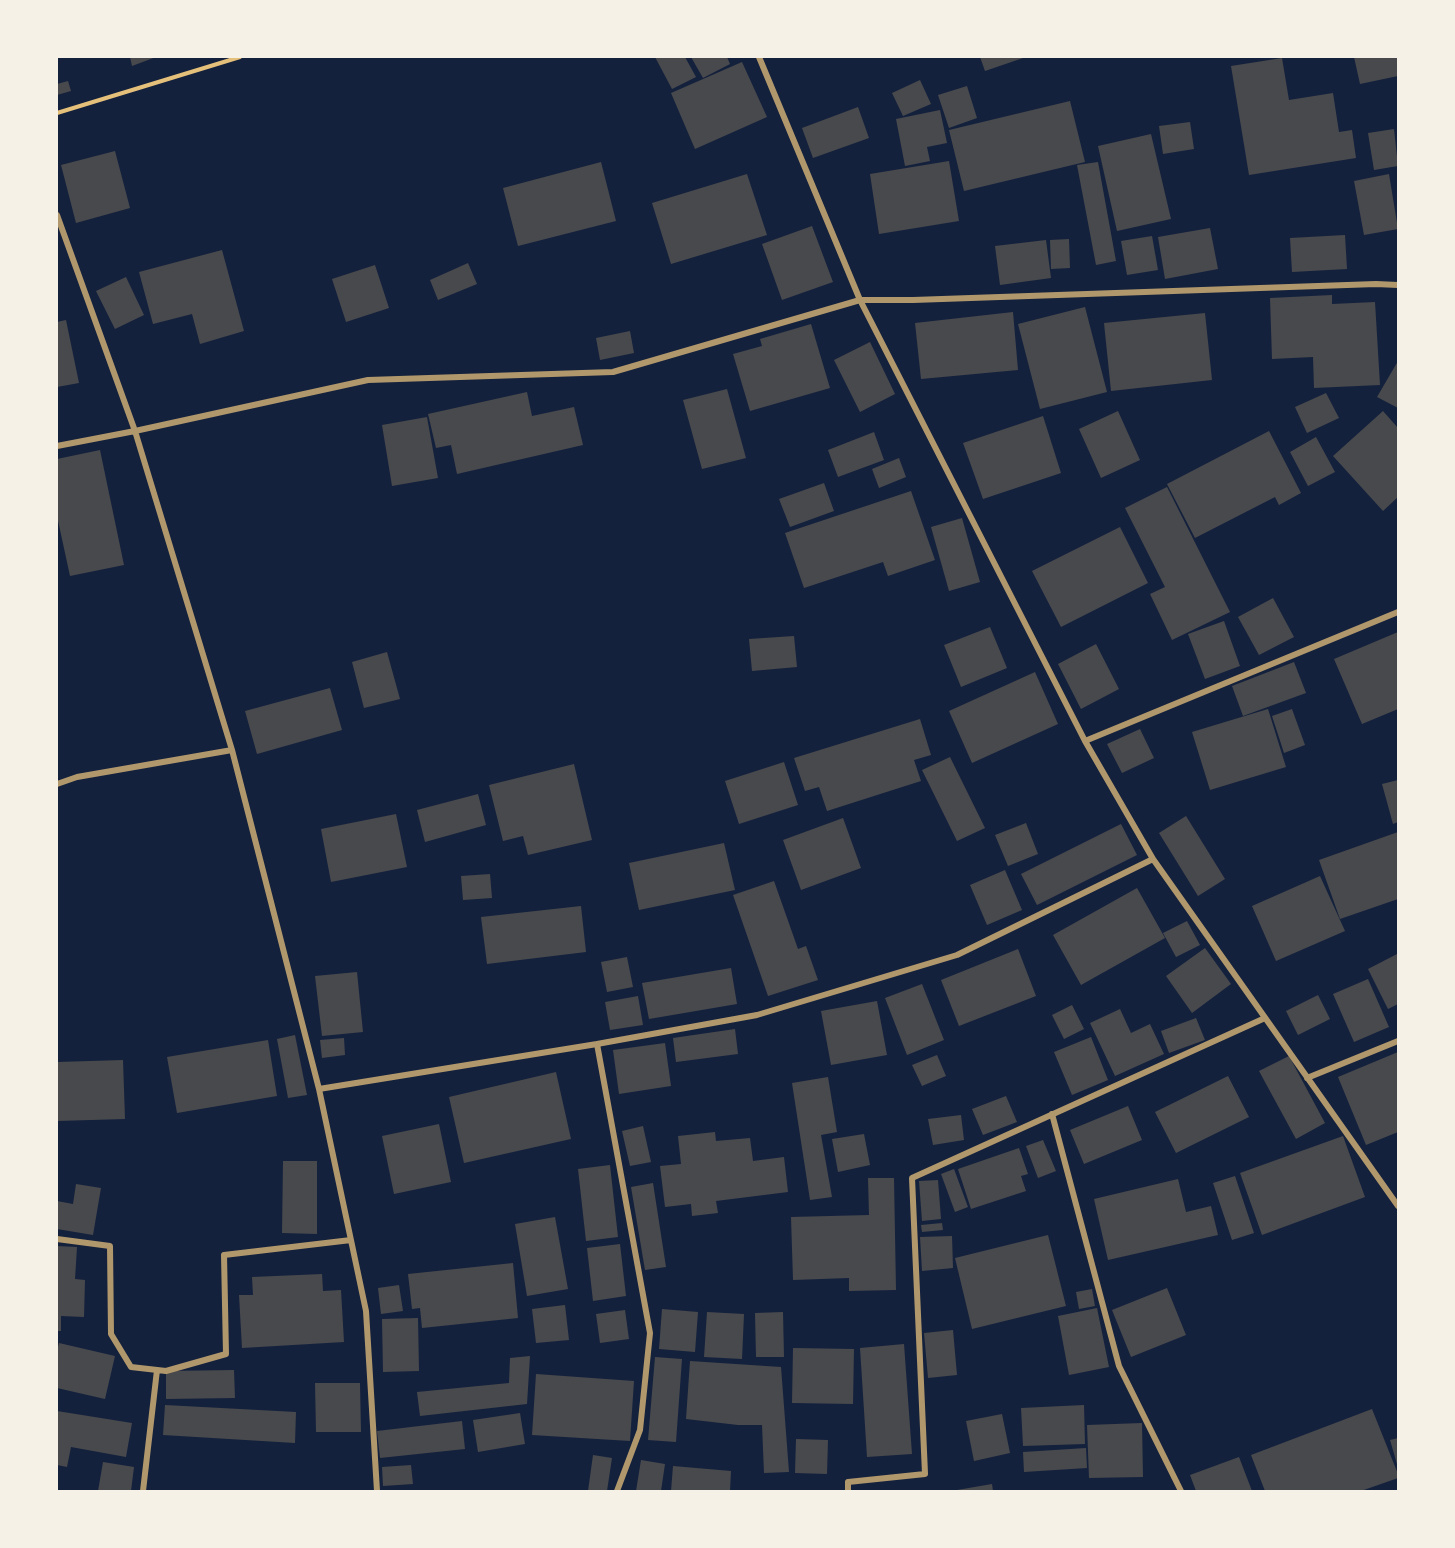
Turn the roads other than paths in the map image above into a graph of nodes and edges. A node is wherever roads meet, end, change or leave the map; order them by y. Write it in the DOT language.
graph roads {
  1 [pos="759,57"];
  2 [pos="57,215"];
  3 [pos="1398,285"];
  4 [pos="860,300"];
  5 [pos="135,431"];
  6 [pos="57,446"];
  7 [pos="1398,612"];
  8 [pos="1085,741"];
  9 [pos="232,750"];
  10 [pos="57,784"];
  11 [pos="1153,859"];
  12 [pos="1265,1018"];
  13 [pos="1398,1041"];
  14 [pos="597,1044"];
  15 [pos="1307,1078"];
  16 [pos="319,1089"];
  17 [pos="1052,1114"];
  18 [pos="1398,1206"];
  19 [pos="57,1239"];
  20 [pos="351,1240"];
  21 [pos="157,1370"];
  22 [pos="143,1491"];
  23 [pos="377,1491"];
  24 [pos="617,1491"];
  25 [pos="848,1491"];
  26 [pos="1182,1491"];
  1 -- 4 [label="street"];
  2 -- 5 [label="street"];
  3 -- 4 [label="street"];
  4 -- 5 [label="street"];
  4 -- 8 [label="street"];
  5 -- 6 [label="street"];
  5 -- 9 [label="street"];
  7 -- 8 [label="street"];
  8 -- 11 [label="street"];
  9 -- 10 [label="street"];
  9 -- 16 [label="street"];
  11 -- 12 [label="street"];
  11 -- 14 [label="street"];
  12 -- 15 [label="street"];
  12 -- 17 [label="street"];
  13 -- 15 [label="street"];
  14 -- 16 [label="street"];
  14 -- 24 [label="street"];
  15 -- 18 [label="street"];
  16 -- 20 [label="street"];
  17 -- 25 [label="street"];
  17 -- 26 [label="street"];
  19 -- 21 [label="street"];
  20 -- 21 [label="street"];
  20 -- 23 [label="street"];
  21 -- 22 [label="street"];
}
